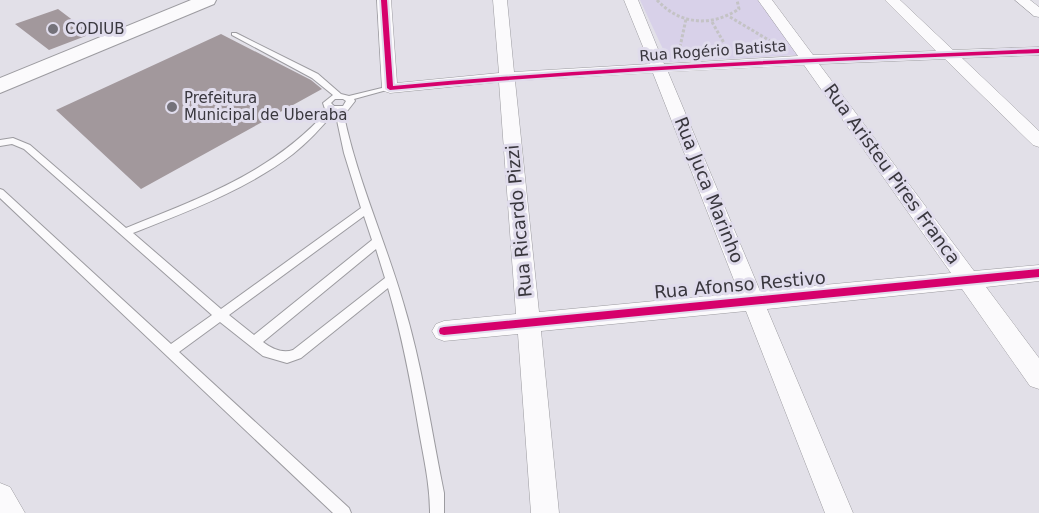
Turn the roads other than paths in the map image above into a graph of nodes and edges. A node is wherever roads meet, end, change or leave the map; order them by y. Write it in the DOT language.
graph roads {
  1 [pos="191,0"];
  2 [pos="207,0"];
  3 [pos="384,0"];
  4 [pos="500,0"];
  5 [pos="632,0"];
  6 [pos="765,0"];
  7 [pos="892,0"];
  8 [pos="1022,0"];
  9 [pos="1039,13"];
  10 [pos="234,34"];
  11 [pos="1039,51"];
  12 [pos="949,54"];
  13 [pos="809,60"];
  14 [pos="659,69"];
  15 [pos="507,77"];
  16 [pos="0,79"];
  17 [pos="0,86"];
  18 [pos="390,88"];
  19 [pos="339,96"];
  20 [pos="349,98"];
  21 [pos="336,109"];
  22 [pos="1039,141"];
  23 [pos="0,142"];
  24 [pos="0,192"];
  25 [pos="366,209"];
  26 [pos="126,232"];
  27 [pos="377,242"];
  28 [pos="1039,273"];
  29 [pos="391,279"];
  30 [pos="969,280"];
  31 [pos="754,301"];
  32 [pos="220,315"];
  33 [pos="527,322"];
  34 [pos="444,331"];
  35 [pos="254,342"];
  36 [pos="171,351"];
  37 [pos="1039,378"];
  38 [pos="0,497"];
  39 [pos="11,513"];
  40 [pos="344,513"];
  41 [pos="437,513"];
  42 [pos="545,513"];
  43 [pos="838,513"];
  1 -- 16 [label="street"];
  2 -- 17 [label="street"];
  3 -- 18 [label="street"];
  4 -- 15 [label="street, Rua Ricardo Pizzi"];
  5 -- 14 [label="street, Rua Juca Marinho"];
  6 -- 13 [label="street, Rua Aristeu Pires Franca"];
  7 -- 12 [label="street"];
  8 -- 9 [label="street"];
  10 -- 19 [label="lane"];
  11 -- 12 [label="street, Rua Rogério Batista"];
  12 -- 13 [label="street, Rua Rogério Batista"];
  12 -- 22 [label="street"];
  13 -- 14 [label="street, Rua Rogério Batista"];
  13 -- 30 [label="street, Rua Aristeu Pires Franca"];
  14 -- 15 [label="street, Rua Rogério Batista"];
  14 -- 31 [label="street, Rua Juca Marinho"];
  15 -- 18 [label="street, Rua Rogério Batista"];
  15 -- 33 [label="street, Rua Ricardo Pizzi"];
  18 -- 20 [label="lane"];
  19 -- 20 [label="lane"];
  19 -- 21 [label="lane"];
  20 -- 21 [label="lane"];
  21 -- 25 [label="lane"];
  21 -- 26 [label="lane"];
  23 -- 26 [label="lane"];
  24 -- 36 [label="lane"];
  25 -- 27 [label="lane"];
  25 -- 32 [label="lane"];
  26 -- 32 [label="lane"];
  27 -- 29 [label="lane"];
  27 -- 35 [label="lane"];
  28 -- 30 [label="street, Rua Afonso Restivo"];
  29 -- 35 [label="lane"];
  29 -- 41 [label="lane"];
  30 -- 31 [label="street, Rua Afonso Restivo"];
  30 -- 37 [label="street, Rua Aristeu Pires Franca"];
  31 -- 33 [label="street, Rua Afonso Restivo"];
  31 -- 43 [label="street, Rua Juca Marinho"];
  32 -- 35 [label="lane"];
  32 -- 36 [label="lane"];
  33 -- 34 [label="street, Rua Afonso Restivo"];
  33 -- 42 [label="street, Rua Ricardo Pizzi"];
  36 -- 40 [label="lane"];
  38 -- 39 [label="street"];
}
